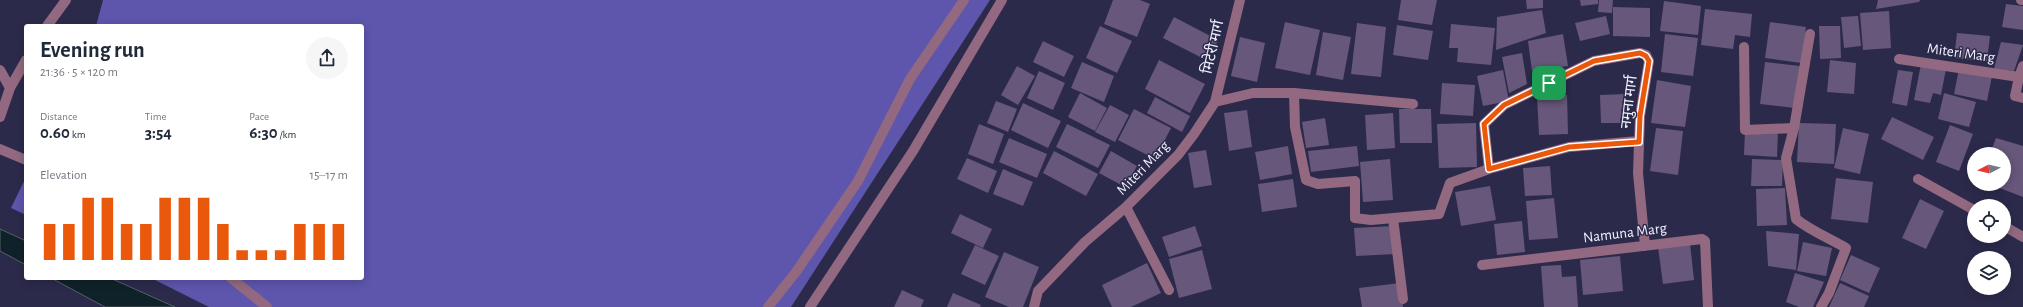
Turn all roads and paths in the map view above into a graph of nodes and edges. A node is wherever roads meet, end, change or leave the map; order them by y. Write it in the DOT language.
graph roads {
  1 [pos="66,0"];
  2 [pos="964,0"];
  3 [pos="1002,0"];
  4 [pos="1240,0"];
  5 [pos="48,24"];
  6 [pos="1810,34"];
  7 [pos="1744,46"];
  8 [pos="1899,59"];
  9 [pos="24,64"];
  10 [pos="2023,66"];
  11 [pos="0,70"];
  12 [pos="2019,77"];
  13 [pos="10,88"];
  14 [pos="1294,93"];
  15 [pos="2023,98"];
  16 [pos="1215,102"];
  17 [pos="1413,104"];
  18 [pos="0,117"];
  19 [pos="1794,128"];
  20 [pos="1639,142"];
  21 [pos="0,150"];
  22 [pos="24,159"];
  23 [pos="1489,169"];
  24 [pos="1918,179"];
  25 [pos="1967,206"];
  26 [pos="1126,207"];
  27 [pos="1393,218"];
  28 [pos="2011,230"];
  29 [pos="2023,237"];
  30 [pos="1645,246"];
  31 [pos="1482,265"];
  32 [pos="233,280"];
  33 [pos="1169,290"];
  34 [pos="1403,300"];
  35 [pos="267,307"];
  36 [pos="768,307"];
  37 [pos="810,307"];
  38 [pos="1034,307"];
  39 [pos="1708,307"];
  40 [pos="1821,307"];
  1 -- 5 [label="street"];
  2 -- 36 [label="street"];
  3 -- 37 [label="street"];
  4 -- 16 [label="street, मिटेरी मार्ग"];
  6 -- 19 [label="street"];
  7 -- 19 [label="street"];
  8 -- 12 [label="street, Miteri Marg"];
  9 -- 13 [label="street"];
  10 -- 12 [label="street"];
  11 -- 13 [label="street"];
  12 -- 15 [label="street"];
  13 -- 18 [label="street"];
  14 -- 16 [label="street"];
  14 -- 17 [label="street"];
  14 -- 27 [label="street"];
  16 -- 26 [label="street, Miteri Marg"];
  19 -- 40 [label="street"];
  20 -- 23 [label="street"];
  20 -- 23 [label="street, नमुना मार्ग"];
  20 -- 30 [label="street, नमुना मार्ग"];
  21 -- 22 [label="street"];
  23 -- 27 [label="street"];
  24 -- 25 [label="street"];
  26 -- 33 [label="street"];
  26 -- 38 [label="street, Miteri Marg"];
  27 -- 34 [label="street"];
  28 -- 29 [label="street"];
  30 -- 31 [label="street, Namuna Marg"];
  30 -- 39 [label="street, Namuna Marg"];
  32 -- 35 [label="street"];
}
